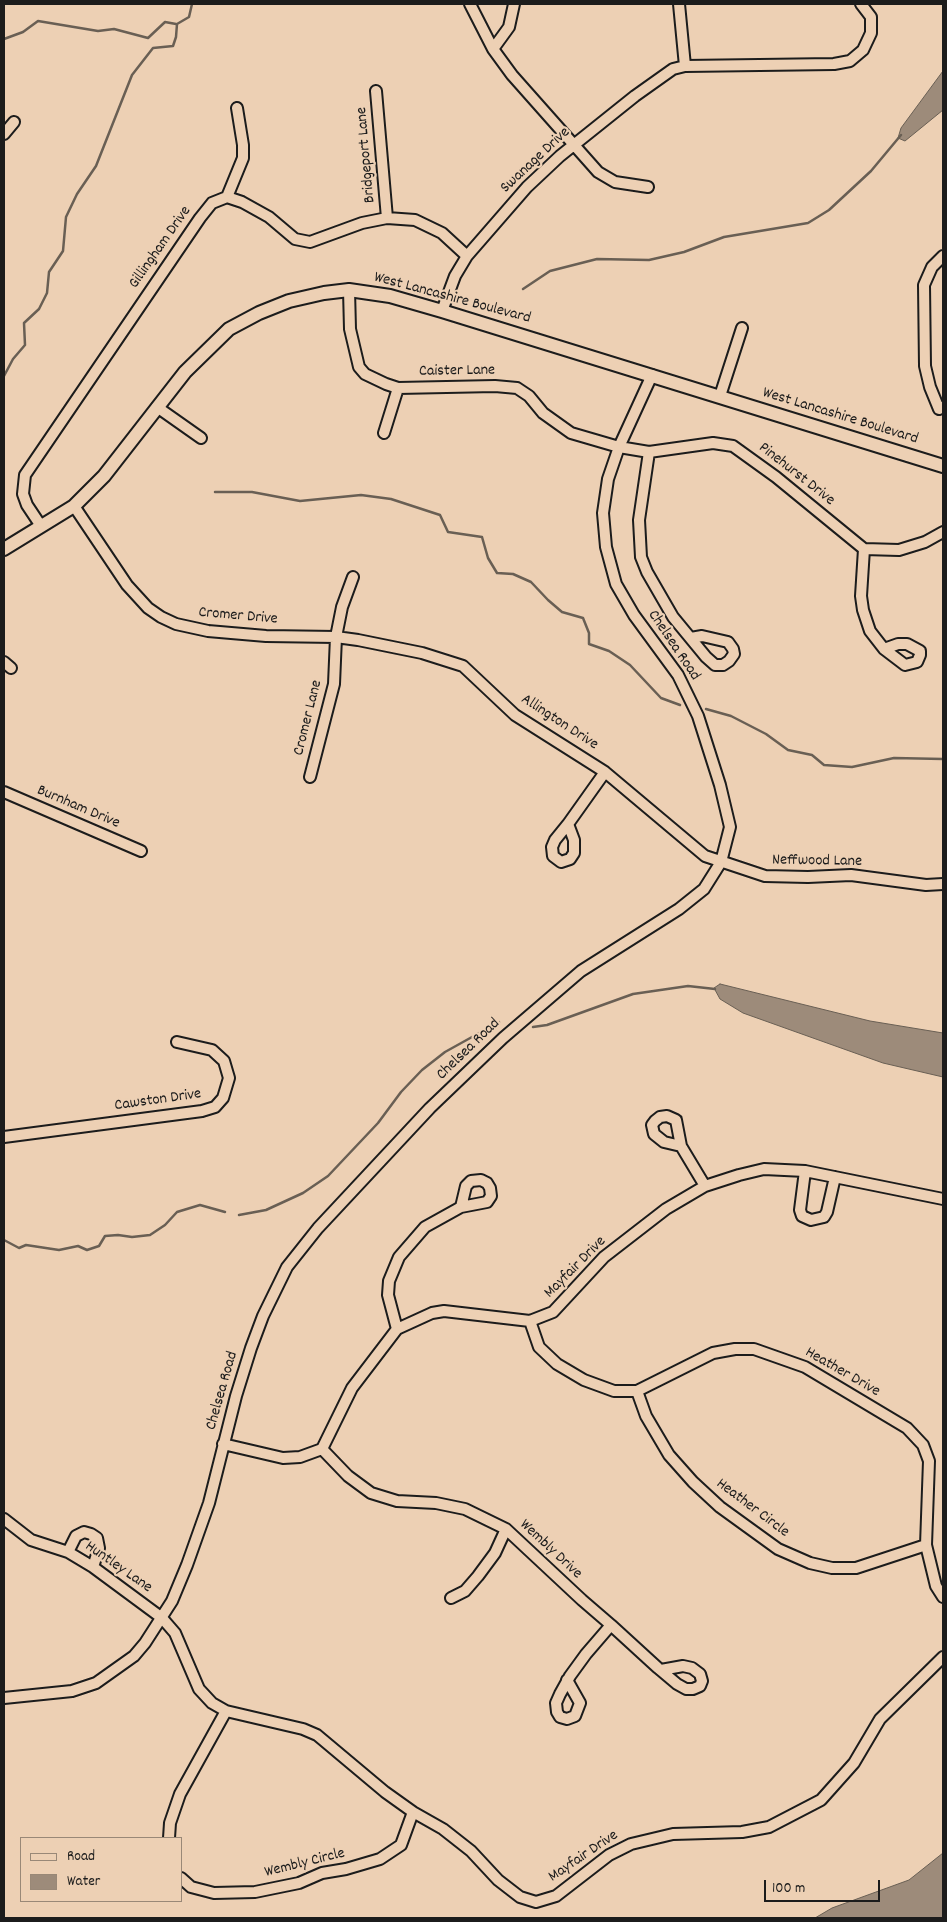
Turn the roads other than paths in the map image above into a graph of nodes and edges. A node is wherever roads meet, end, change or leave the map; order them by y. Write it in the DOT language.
graph roads {
  1 [pos="470,4"];
  2 [pos="514,4"];
  3 [pos="679,4"];
  4 [pos="861,4"];
  5 [pos="494,49"];
  6 [pos="685,66"];
  7 [pos="376,90"];
  8 [pos="237,108"];
  9 [pos="14,122"];
  10 [pos="4,134"];
  11 [pos="574,145"];
  12 [pos="648,187"];
  13 [pos="227,197"];
  14 [pos="387,218"];
  15 [pos="466,256"];
  16 [pos="943,256"];
  17 [pos="349,290"];
  18 [pos="442,310"];
  19 [pos="742,328"];
  20 [pos="652,375"];
  21 [pos="398,388"];
  22 [pos="720,396"];
  23 [pos="156,407"];
  24 [pos="942,410"];
  25 [pos="384,432"];
  26 [pos="201,438"];
  27 [pos="620,447"];
  28 [pos="650,452"];
  29 [pos="943,466"];
  30 [pos="74,506"];
  31 [pos="41,526"];
  32 [pos="943,532"];
  33 [pos="4,549"];
  34 [pos="864,549"];
  35 [pos="352,577"];
  36 [pos="336,637"];
  37 [pos="691,638"];
  38 [pos="884,649"];
  39 [pos="605,772"];
  40 [pos="310,777"];
  41 [pos="4,792"];
  42 [pos="568,824"];
  43 [pos="141,851"];
  44 [pos="722,862"];
  45 [pos="943,884"];
  46 [pos="178,1042"];
  47 [pos="4,1137"];
  48 [pos="681,1146"];
  49 [pos="805,1171"];
  50 [pos="835,1177"];
  51 [pos="706,1186"];
  52 [pos="943,1199"];
  53 [pos="461,1206"];
  54 [pos="530,1321"];
  55 [pos="397,1329"];
  56 [pos="636,1391"];
  57 [pos="223,1444"];
  58 [pos="322,1449"];
  59 [pos="4,1519"];
  60 [pos="506,1529"];
  61 [pos="926,1544"];
  62 [pos="68,1552"];
  63 [pos="93,1567"];
  64 [pos="943,1596"];
  65 [pos="451,1598"];
  66 [pos="162,1618"];
  67 [pos="611,1625"];
  68 [pos="943,1657"];
  69 [pos="661,1670"];
  70 [pos="567,1680"];
  71 [pos="4,1698"];
  72 [pos="226,1712"];
  73 [pos="413,1812"];
  74 [pos="169,1837"];
  75 [pos="182,1879"];
  1 -- 5 [label="street"];
  2 -- 5 [label="street"];
  3 -- 6 [label="street"];
  4 -- 6 [label="street, Swanage Drive"];
  5 -- 11 [label="street"];
  6 -- 11 [label="street, Swanage Drive"];
  7 -- 14 [label="street, Bridgeport Lane"];
  8 -- 13 [label="street"];
  9 -- 10 [label="street"];
  11 -- 12 [label="street"];
  11 -- 15 [label="street, Swanage Drive"];
  13 -- 14 [label="street"];
  13 -- 31 [label="street, Gillingham Drive"];
  14 -- 15 [label="street"];
  15 -- 18 [label="street, Swanage Drive"];
  16 -- 24 [label="street"];
  17 -- 18 [label="main road, West Lancashire Boulevard"];
  17 -- 21 [label="street, Caister Lane"];
  17 -- 23 [label="main road, West Lancashire Boulevard"];
  18 -- 20 [label="main road, West Lancashire Boulevard"];
  19 -- 22 [label="street"];
  20 -- 22 [label="main road, West Lancashire Boulevard"];
  20 -- 27 [label="street, Chelsea Road"];
  21 -- 25 [label="street"];
  21 -- 27 [label="street, Caister Lane"];
  22 -- 29 [label="main road, West Lancashire Boulevard"];
  23 -- 26 [label="street"];
  23 -- 30 [label="main road, West Lancashire Boulevard"];
  27 -- 28 [label="street, Pinehurst Drive"];
  27 -- 44 [label="street, Chelsea Road"];
  28 -- 34 [label="street, Pinehurst Drive"];
  28 -- 37 [label="street"];
  30 -- 31 [label="main road, West Lancashire Boulevard"];
  30 -- 36 [label="street, Cromer Drive"];
  31 -- 33 [label="main road, West Lancashire Boulevard"];
  32 -- 34 [label="street"];
  34 -- 38 [label="street"];
  35 -- 36 [label="street, Cromer Lane"];
  36 -- 39 [label="street, Allington Drive"];
  36 -- 40 [label="street, Cromer Lane"];
  39 -- 42 [label="street"];
  39 -- 44 [label="street, Allington Drive"];
  41 -- 43 [label="street, Burnham Drive"];
  44 -- 45 [label="street, Neffwood Lane"];
  44 -- 57 [label="street, Chelsea Road"];
  46 -- 47 [label="street, Cawston Drive"];
  48 -- 51 [label="street"];
  49 -- 50 [label="street, Mayfair Drive"];
  49 -- 50 [label="street"];
  49 -- 51 [label="street, Mayfair Drive"];
  50 -- 52 [label="street, Mayfair Drive"];
  51 -- 54 [label="street, Mayfair Drive"];
  53 -- 55 [label="street"];
  54 -- 55 [label="street, Mayfair Drive"];
  54 -- 56 [label="street, Heather Drive"];
  55 -- 58 [label="street, Mayfair Drive"];
  56 -- 61 [label="street, Heather Circle"];
  56 -- 61 [label="street, Heather Drive"];
  57 -- 58 [label="street"];
  57 -- 66 [label="street, Chelsea Road"];
  58 -- 60 [label="street, Wembly Drive"];
  59 -- 62 [label="street, Huntley Lane"];
  60 -- 65 [label="street"];
  60 -- 67 [label="street, Wembly Drive"];
  61 -- 64 [label="street, Heather Drive"];
  62 -- 63 [label="street, Huntley Lane"];
  62 -- 63 [label="street"];
  63 -- 66 [label="street, Huntley Lane"];
  66 -- 71 [label="street, Chelsea Road"];
  66 -- 72 [label="street, Mayfair Drive"];
  67 -- 69 [label="street, Wembly Drive"];
  67 -- 70 [label="street"];
  68 -- 73 [label="street, Mayfair Drive"];
  72 -- 73 [label="street, Mayfair Drive"];
  72 -- 74 [label="street"];
  73 -- 75 [label="street, Wembly Circle"];
}
